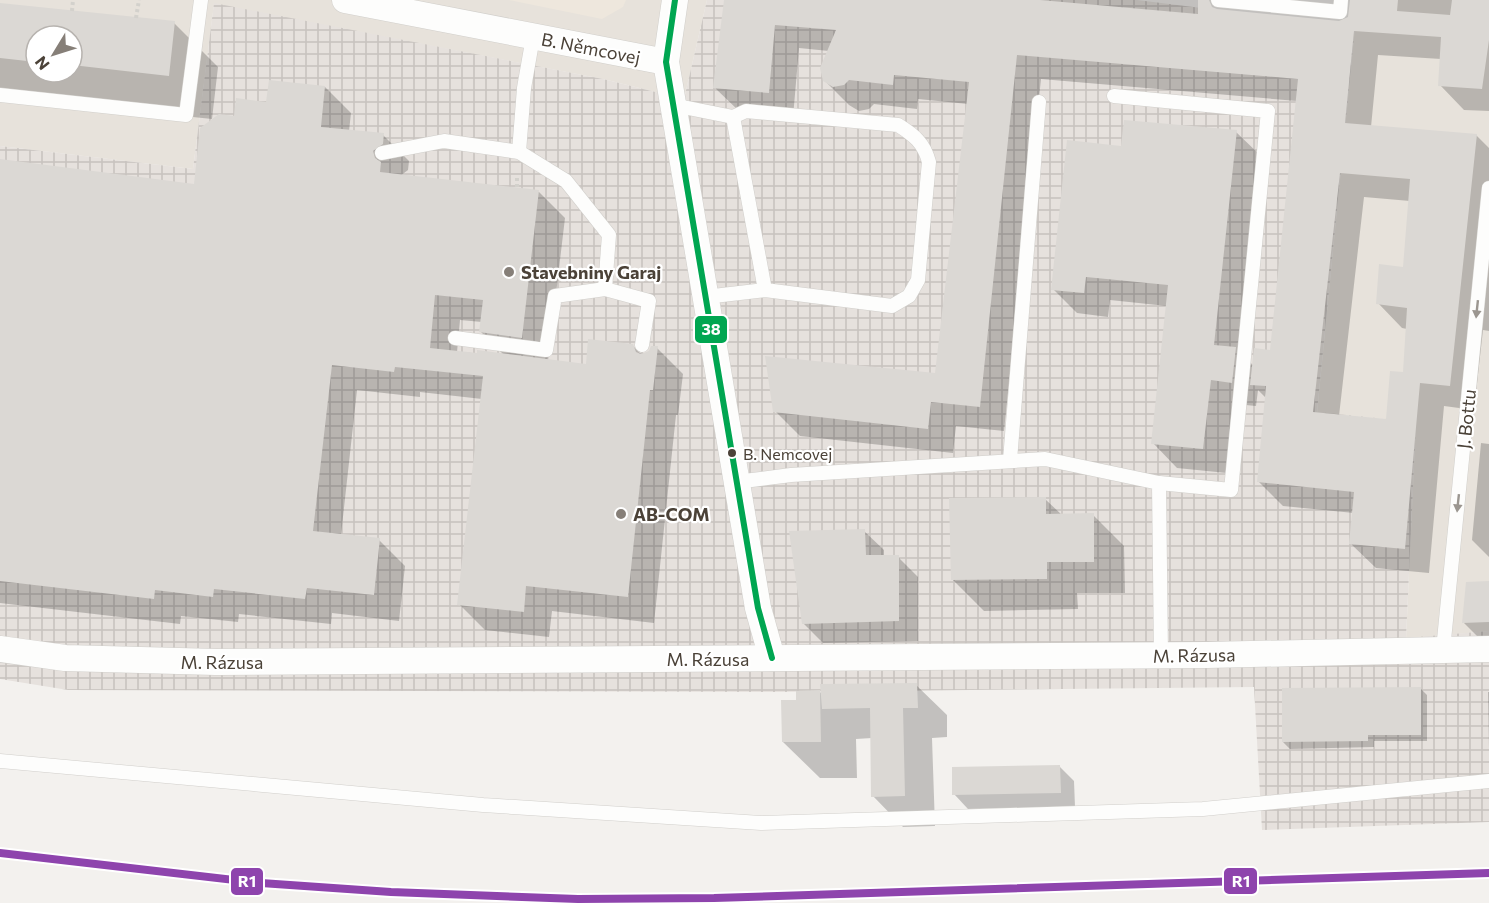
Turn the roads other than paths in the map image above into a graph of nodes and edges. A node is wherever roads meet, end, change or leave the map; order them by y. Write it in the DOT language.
graph roads {
  1 [pos="201,0"];
  2 [pos="345,0"];
  3 [pos="675,0"];
  4 [pos="1218,0"];
  5 [pos="1341,0"];
  6 [pos="533,37"];
  7 [pos="666,62"];
  8 [pos="0,95"];
  9 [pos="1114,96"];
  10 [pos="1039,102"];
  11 [pos="673,105"];
  12 [pos="733,117"];
  13 [pos="519,152"];
  14 [pos="382,153"];
  15 [pos="1489,188"];
  16 [pos="605,289"];
  17 [pos="765,290"];
  18 [pos="705,297"];
  19 [pos="454,338"];
  20 [pos="642,345"];
  21 [pos="1010,460"];
  22 [pos="736,482"];
  23 [pos="1159,483"];
  24 [pos="0,649"];
  25 [pos="1489,649"];
  26 [pos="1443,650"];
  27 [pos="1161,655"];
  28 [pos="772,658"];
  29 [pos="0,761"];
  30 [pos="1489,781"];
  1 -- 8 [label="lane"];
  2 -- 6 [label="street, B. Němcovej"];
  3 -- 7 [label="street"];
  4 -- 5 [label="lane"];
  6 -- 7 [label="street, B. Němcovej"];
  6 -- 13 [label="lane"];
  7 -- 11 [label="street, B. Němcovej"];
  9 -- 23 [label="lane"];
  10 -- 21 [label="lane"];
  11 -- 12 [label="lane"];
  11 -- 18 [label="street, B. Němcovej"];
  12 -- 17 [label="lane"];
  12 -- 17 [label="lane"];
  13 -- 14 [label="lane"];
  13 -- 16 [label="lane"];
  15 -- 26 [label="lane, J. Bottu, one-way"];
  16 -- 19 [label="lane"];
  16 -- 20 [label="lane"];
  17 -- 18 [label="lane"];
  18 -- 22 [label="street, B. Němcovej"];
  21 -- 22 [label="lane"];
  21 -- 23 [label="lane"];
  22 -- 28 [label="street, B. Němcovej"];
  23 -- 27 [label="lane"];
  24 -- 28 [label="street, M. Rázusa"];
  25 -- 26 [label="street, M. Rázusa"];
  26 -- 27 [label="street, M. Rázusa"];
  27 -- 28 [label="street, M. Rázusa"];
  29 -- 30 [label="lane"];
}
